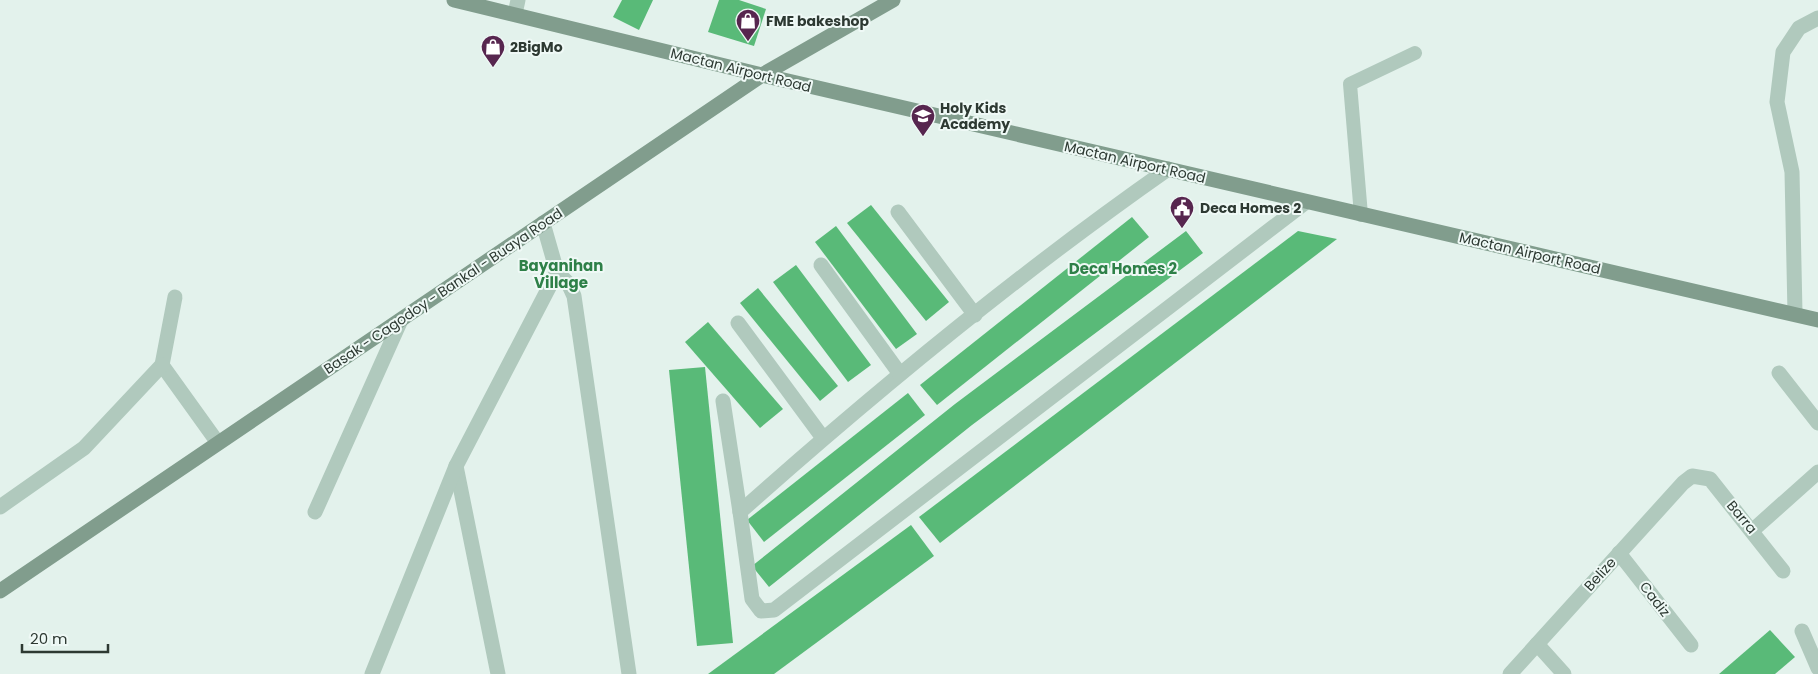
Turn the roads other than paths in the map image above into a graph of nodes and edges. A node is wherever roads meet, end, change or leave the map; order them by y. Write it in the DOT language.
graph roads {
  1 [pos="454,0"];
  2 [pos="893,0"];
  3 [pos="516,7"];
  4 [pos="1818,18"];
  5 [pos="1415,52"];
  6 [pos="762,75"];
  7 [pos="1168,169"];
  8 [pos="1306,202"];
  9 [pos="898,212"];
  10 [pos="1361,215"];
  11 [pos="544,224"];
  12 [pos="821,264"];
  13 [pos="557,272"];
  14 [pos="176,297"];
  15 [pos="1795,313"];
  16 [pos="975,315"];
  17 [pos="401,320"];
  18 [pos="1818,320"];
  19 [pos="738,323"];
  20 [pos="162,365"];
  21 [pos="1779,373"];
  22 [pos="900,374"];
  23 [pos="723,401"];
  24 [pos="1818,423"];
  25 [pos="823,438"];
  26 [pos="218,443"];
  27 [pos="456,466"];
  28 [pos="1818,472"];
  29 [pos="1692,476"];
  30 [pos="0,507"];
  31 [pos="315,512"];
  32 [pos="740,512"];
  33 [pos="1753,530"];
  34 [pos="1619,554"];
  35 [pos="1783,571"];
  36 [pos="0,592"];
  37 [pos="1802,631"];
  38 [pos="1538,644"];
  39 [pos="1691,645"];
  40 [pos="1818,668"];
  41 [pos="372,674"];
  42 [pos="498,674"];
  43 [pos="629,674"];
  44 [pos="1510,674"];
  45 [pos="1564,674"];
  1 -- 3 [label="main road, Mactan Airport Road"];
  2 -- 6 [label="main road, Basak - Cagodoy - Bankal - Buaya Road"];
  3 -- 6 [label="main road, Mactan Airport Road"];
  4 -- 15 [label="street"];
  5 -- 10 [label="lane"];
  6 -- 7 [label="main road, Mactan Airport Road"];
  6 -- 11 [label="main road, Basak - Cagodoy - Bankal - Buaya Road"];
  7 -- 8 [label="main road, Mactan Airport Road"];
  7 -- 16 [label="street"];
  8 -- 10 [label="main road, Mactan Airport Road"];
  8 -- 32 [label="street"];
  9 -- 16 [label="street"];
  10 -- 15 [label="main road, Mactan Airport Road"];
  11 -- 13 [label="street"];
  11 -- 17 [label="main road, Basak - Cagodoy - Bankal - Buaya Road"];
  12 -- 22 [label="street"];
  13 -- 27 [label="street"];
  13 -- 43 [label="street"];
  14 -- 20 [label="street"];
  15 -- 18 [label="main road, Mactan Airport Road"];
  16 -- 22 [label="street"];
  17 -- 26 [label="main road, Basak - Cagodoy - Bankal - Buaya Road"];
  17 -- 31 [label="street"];
  19 -- 25 [label="street"];
  20 -- 26 [label="street"];
  20 -- 30 [label="street"];
  21 -- 24 [label="street"];
  22 -- 25 [label="street"];
  23 -- 32 [label="street"];
  25 -- 32 [label="street"];
  26 -- 36 [label="main road, Basak - Cagodoy - Bankal - Buaya Road"];
  27 -- 41 [label="street"];
  27 -- 42 [label="street"];
  28 -- 33 [label="street"];
  29 -- 33 [label="street, Barra"];
  29 -- 34 [label="street, Belize"];
  33 -- 35 [label="street, Barra"];
  34 -- 38 [label="street, Belize"];
  34 -- 39 [label="street, Cadiz"];
  37 -- 40 [label="street"];
  38 -- 44 [label="street, Belize"];
  38 -- 45 [label="street"];
}
